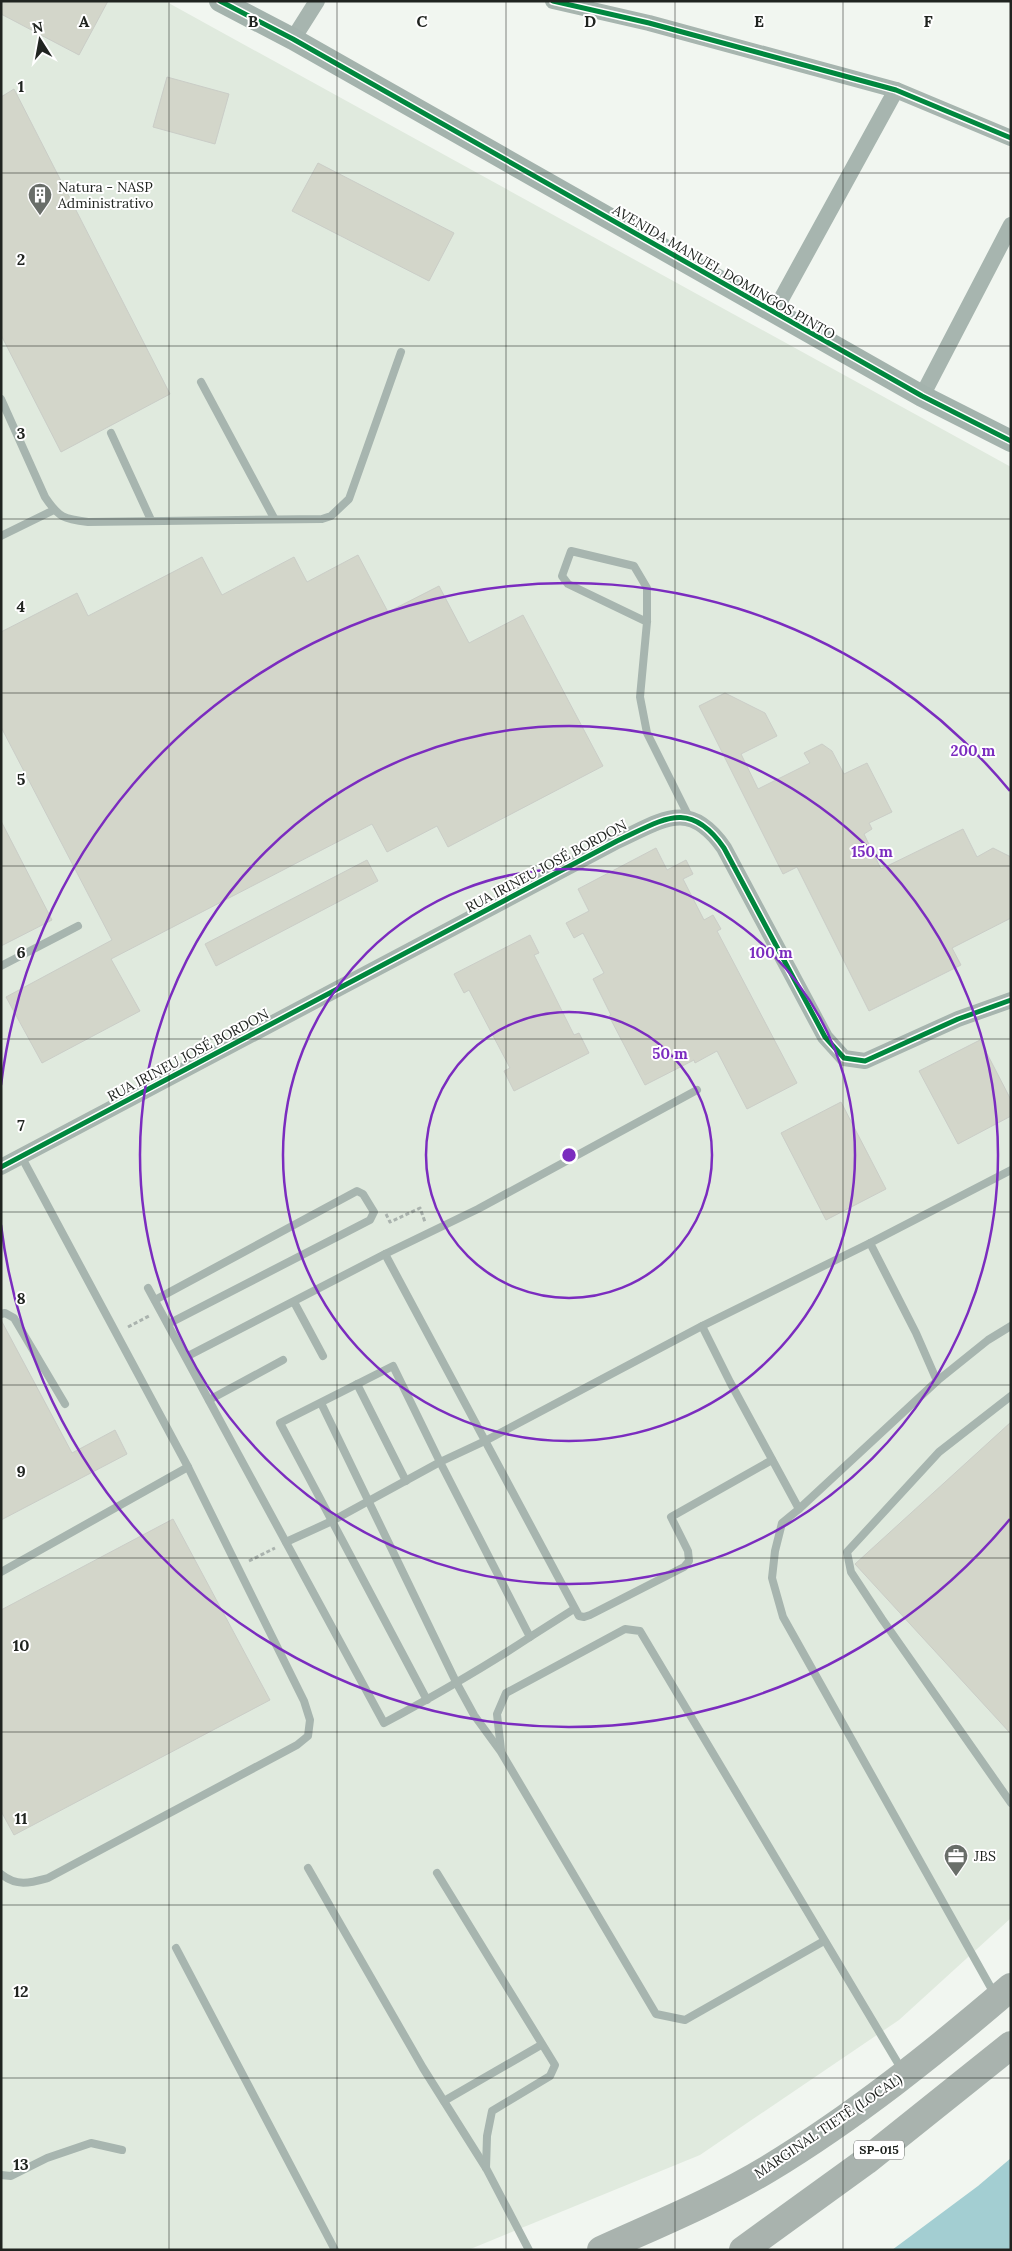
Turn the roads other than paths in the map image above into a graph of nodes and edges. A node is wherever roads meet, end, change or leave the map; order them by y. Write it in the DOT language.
graph roads {
  1 [pos="220,1"];
  2 [pos="317,1"];
  3 [pos="553,1"];
  4 [pos="293,39"];
  5 [pos="896,90"];
  6 [pos="1011,138"];
  7 [pos="1011,225"];
  8 [pos="773,314"];
  9 [pos="401,352"];
  10 [pos="200,382"];
  11 [pos="922,396"];
  12 [pos="1,399"];
  13 [pos="111,433"];
  14 [pos="1011,441"];
  15 [pos="54,510"];
  16 [pos="274,518"];
  17 [pos="151,520"];
  18 [pos="1,536"];
  19 [pos="647,622"];
  20 [pos="689,817"];
  21 [pos="78,926"];
  22 [pos="1,966"];
  23 [pos="1011,1000"];
  24 [pos="697,1090"];
  25 [pos="21,1156"];
  26 [pos="1,1167"];
  27 [pos="1011,1170"];
  28 [pos="870,1243"];
  29 [pos="385,1254"];
  30 [pos="148,1288"];
  31 [pos="155,1300"];
  32 [pos="294,1302"];
  33 [pos="1,1314"];
  34 [pos="168,1324"];
  35 [pos="702,1326"];
  36 [pos="1011,1326"];
  37 [pos="323,1356"];
  38 [pos="186,1358"];
  39 [pos="283,1360"];
  40 [pos="937,1381"];
  41 [pos="357,1384"];
  42 [pos="1011,1396"];
  43 [pos="209,1400"];
  44 [pos="321,1403"];
  45 [pos="65,1404"];
  46 [pos="485,1441"];
  47 [pos="772,1460"];
  48 [pos="440,1462"];
  49 [pos="188,1468"];
  50 [pos="406,1481"];
  51 [pos="368,1501"];
  52 [pos="799,1509"];
  53 [pos="332,1521"];
  54 [pos="286,1542"];
  55 [pos="1,1572"];
  56 [pos="574,1609"];
  57 [pos="530,1637"];
  58 [pos="456,1682"];
  59 [pos="427,1700"];
  60 [pos="501,1752"];
  61 [pos="1011,1803"];
  62 [pos="308,1868"];
  63 [pos="437,1873"];
  64 [pos="1,1874"];
  65 [pos="824,1941"];
  66 [pos="176,1948"];
  67 [pos="1004,1993"];
  68 [pos="541,2045"];
  69 [pos="1011,2045"];
  70 [pos="904,2074"];
  71 [pos="444,2101"];
  72 [pos="122,2150"];
  73 [pos="486,2168"];
  74 [pos="1,2176"];
  75 [pos="335,2250"];
  76 [pos="528,2250"];
  77 [pos="601,2250"];
  78 [pos="743,2250"];
  1 -- 4 [label="street, AVENIDA MANUEL DOMINGOS PINTO"];
  2 -- 4 [label="street"];
  3 -- 5 [label="street"];
  4 -- 8 [label="street, AVENIDA MANUEL DOMINGOS PINTO"];
  5 -- 6 [label="street"];
  5 -- 8 [label="street"];
  7 -- 11 [label="street"];
  8 -- 11 [label="street, AVENIDA MANUEL DOMINGOS PINTO"];
  9 -- 16 [label="lane"];
  10 -- 16 [label="lane"];
  11 -- 14 [label="street, AVENIDA MANUEL DOMINGOS PINTO"];
  12 -- 15 [label="lane"];
  13 -- 17 [label="lane"];
  15 -- 17 [label="lane"];
  15 -- 18 [label="lane"];
  16 -- 17 [label="lane"];
  19 -- 19 [label="lane"];
  19 -- 20 [label="lane"];
  20 -- 23 [label="street"];
  20 -- 25 [label="street, RUA IRINEU JOSÉ BORDON"];
  21 -- 22 [label="lane"];
  24 -- 29 [label="lane"];
  25 -- 26 [label="street, RUA IRINEU JOSÉ BORDON"];
  25 -- 49 [label="lane"];
  27 -- 28 [label="lane"];
  28 -- 35 [label="lane"];
  28 -- 40 [label="lane"];
  29 -- 32 [label="lane"];
  29 -- 46 [label="lane"];
  30 -- 31 [label="lane"];
  31 -- 34 [label="lane"];
  31 -- 34 [label="lane"];
  32 -- 37 [label="lane"];
  32 -- 38 [label="lane"];
  33 -- 45 [label="lane"];
  34 -- 38 [label="lane"];
  35 -- 46 [label="lane"];
  35 -- 47 [label="lane"];
  36 -- 40 [label="lane"];
  38 -- 43 [label="lane"];
  39 -- 43 [label="lane"];
  40 -- 52 [label="lane"];
  41 -- 44 [label="lane"];
  41 -- 48 [label="lane"];
  41 -- 50 [label="lane"];
  42 -- 61 [label="lane"];
  43 -- 54 [label="lane"];
  44 -- 51 [label="lane"];
  44 -- 53 [label="lane"];
  46 -- 48 [label="lane"];
  46 -- 56 [label="lane"];
  47 -- 52 [label="lane"];
  47 -- 56 [label="lane"];
  48 -- 50 [label="lane"];
  48 -- 57 [label="lane"];
  49 -- 55 [label="lane"];
  49 -- 64 [label="lane"];
  50 -- 51 [label="lane"];
  51 -- 53 [label="lane"];
  51 -- 58 [label="lane"];
  52 -- 67 [label="lane"];
  53 -- 54 [label="lane"];
  53 -- 59 [label="lane"];
  54 -- 59 [label="lane"];
  56 -- 57 [label="lane"];
  57 -- 58 [label="lane"];
  58 -- 59 [label="lane"];
  58 -- 60 [label="lane"];
  60 -- 65 [label="lane"];
  60 -- 65 [label="lane"];
  62 -- 71 [label="lane"];
  63 -- 68 [label="lane"];
  65 -- 70 [label="lane"];
  66 -- 75 [label="lane"];
  67 -- 70 [label="highway, MARGINAL TIETÊ (LOCAL)"];
  68 -- 71 [label="lane"];
  68 -- 73 [label="lane"];
  69 -- 78 [label="highway, SP-015"];
  70 -- 77 [label="highway, MARGINAL TIETÊ (LOCAL)"];
  71 -- 73 [label="lane"];
  72 -- 74 [label="lane"];
  73 -- 76 [label="lane"];
}
